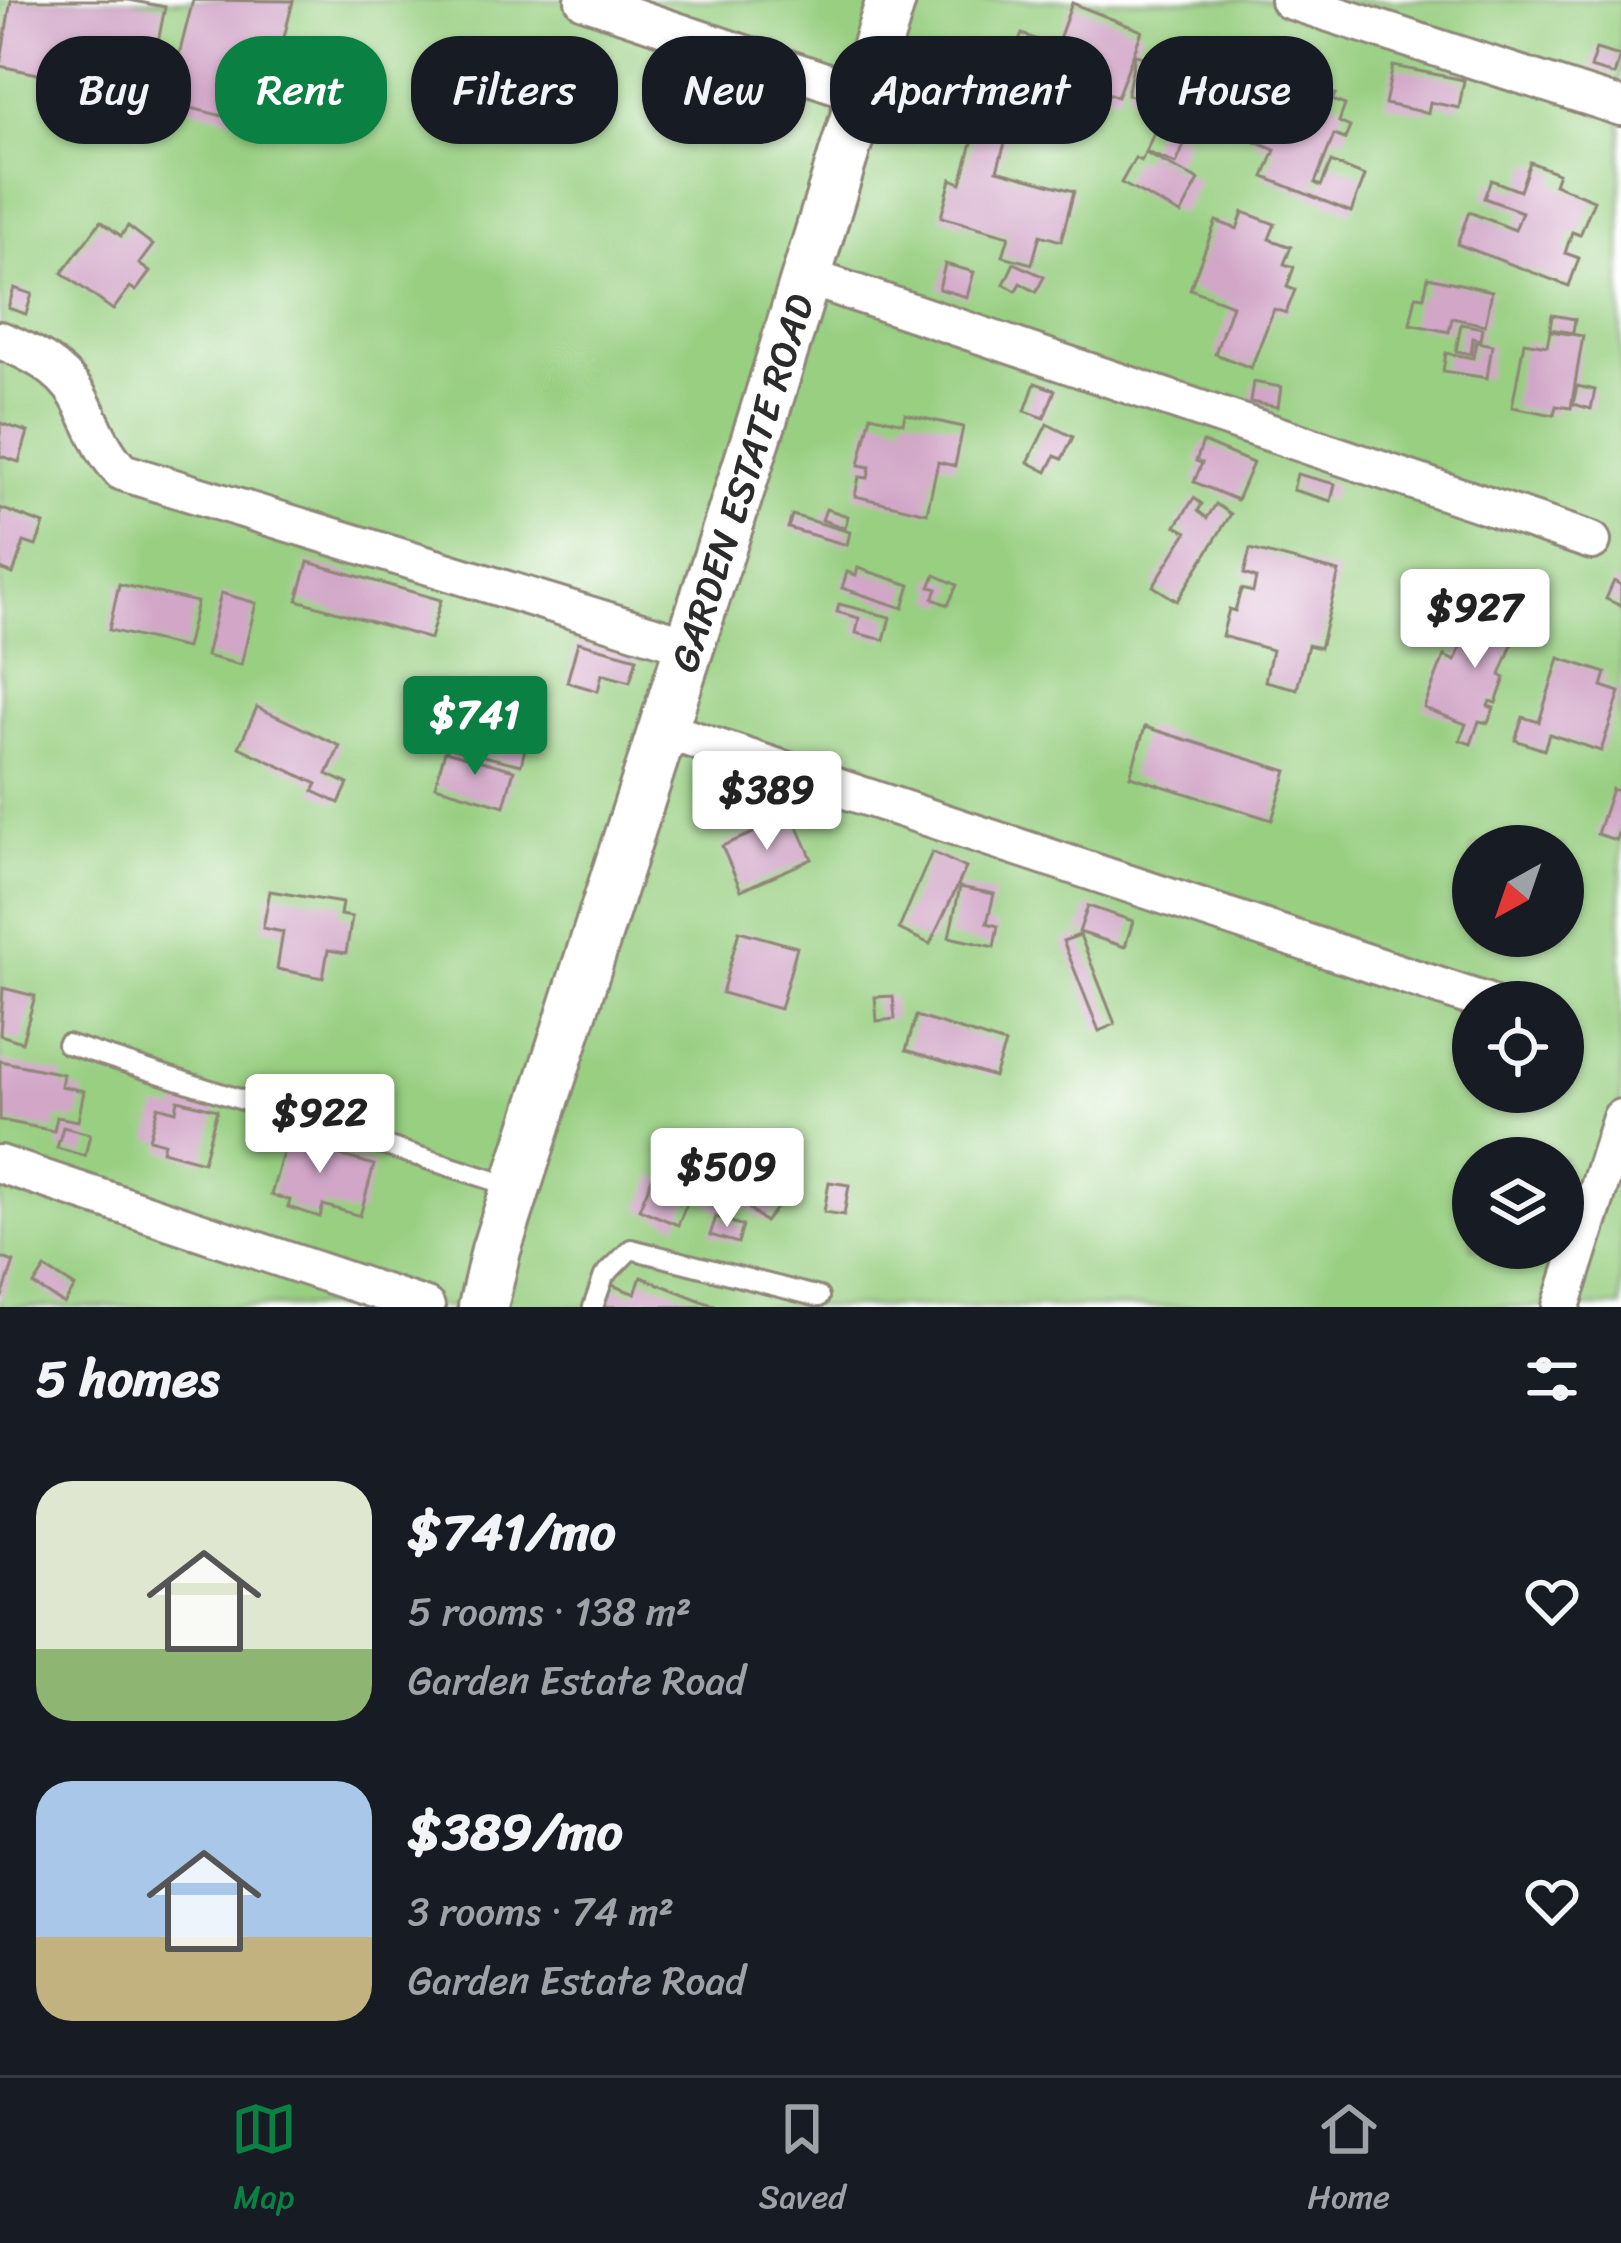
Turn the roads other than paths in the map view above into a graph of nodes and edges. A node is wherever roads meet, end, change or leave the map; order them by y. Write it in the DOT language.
graph roads {
  1 [pos="584,0"];
  2 [pos="891,0"];
  3 [pos="1289,0"];
  4 [pos="879,36"];
  5 [pos="830,84"];
  6 [pos="1621,106"];
  7 [pos="845,144"];
  8 [pos="805,276"];
  9 [pos="0,340"];
  10 [pos="1592,541"];
  11 [pos="687,645"];
  12 [pos="661,729"];
  13 [pos="1452,991"];
  14 [pos="67,1044"];
  15 [pos="1621,1118"];
  16 [pos="0,1164"];
  17 [pos="516,1187"];
  18 [pos="819,1297"];
  19 [pos="426,1307"];
  20 [pos="483,1307"];
  21 [pos="593,1307"];
  22 [pos="1561,1307"];
  1 -- 5 [label="street"];
  2 -- 4 [label="street, GARDEN ESTATE ROAD"];
  3 -- 6 [label="street"];
  7 -- 8 [label="street, GARDEN ESTATE ROAD"];
  8 -- 10 [label="street"];
  8 -- 11 [label="street, GARDEN ESTATE ROAD"];
  9 -- 11 [label="street"];
  11 -- 12 [label="street, GARDEN ESTATE ROAD"];
  12 -- 13 [label="street"];
  12 -- 17 [label="street, GARDEN ESTATE ROAD"];
  14 -- 17 [label="lane"];
  15 -- 22 [label="street"];
  16 -- 19 [label="street"];
  17 -- 20 [label="street, GARDEN ESTATE ROAD"];
  18 -- 21 [label="lane"];
}
